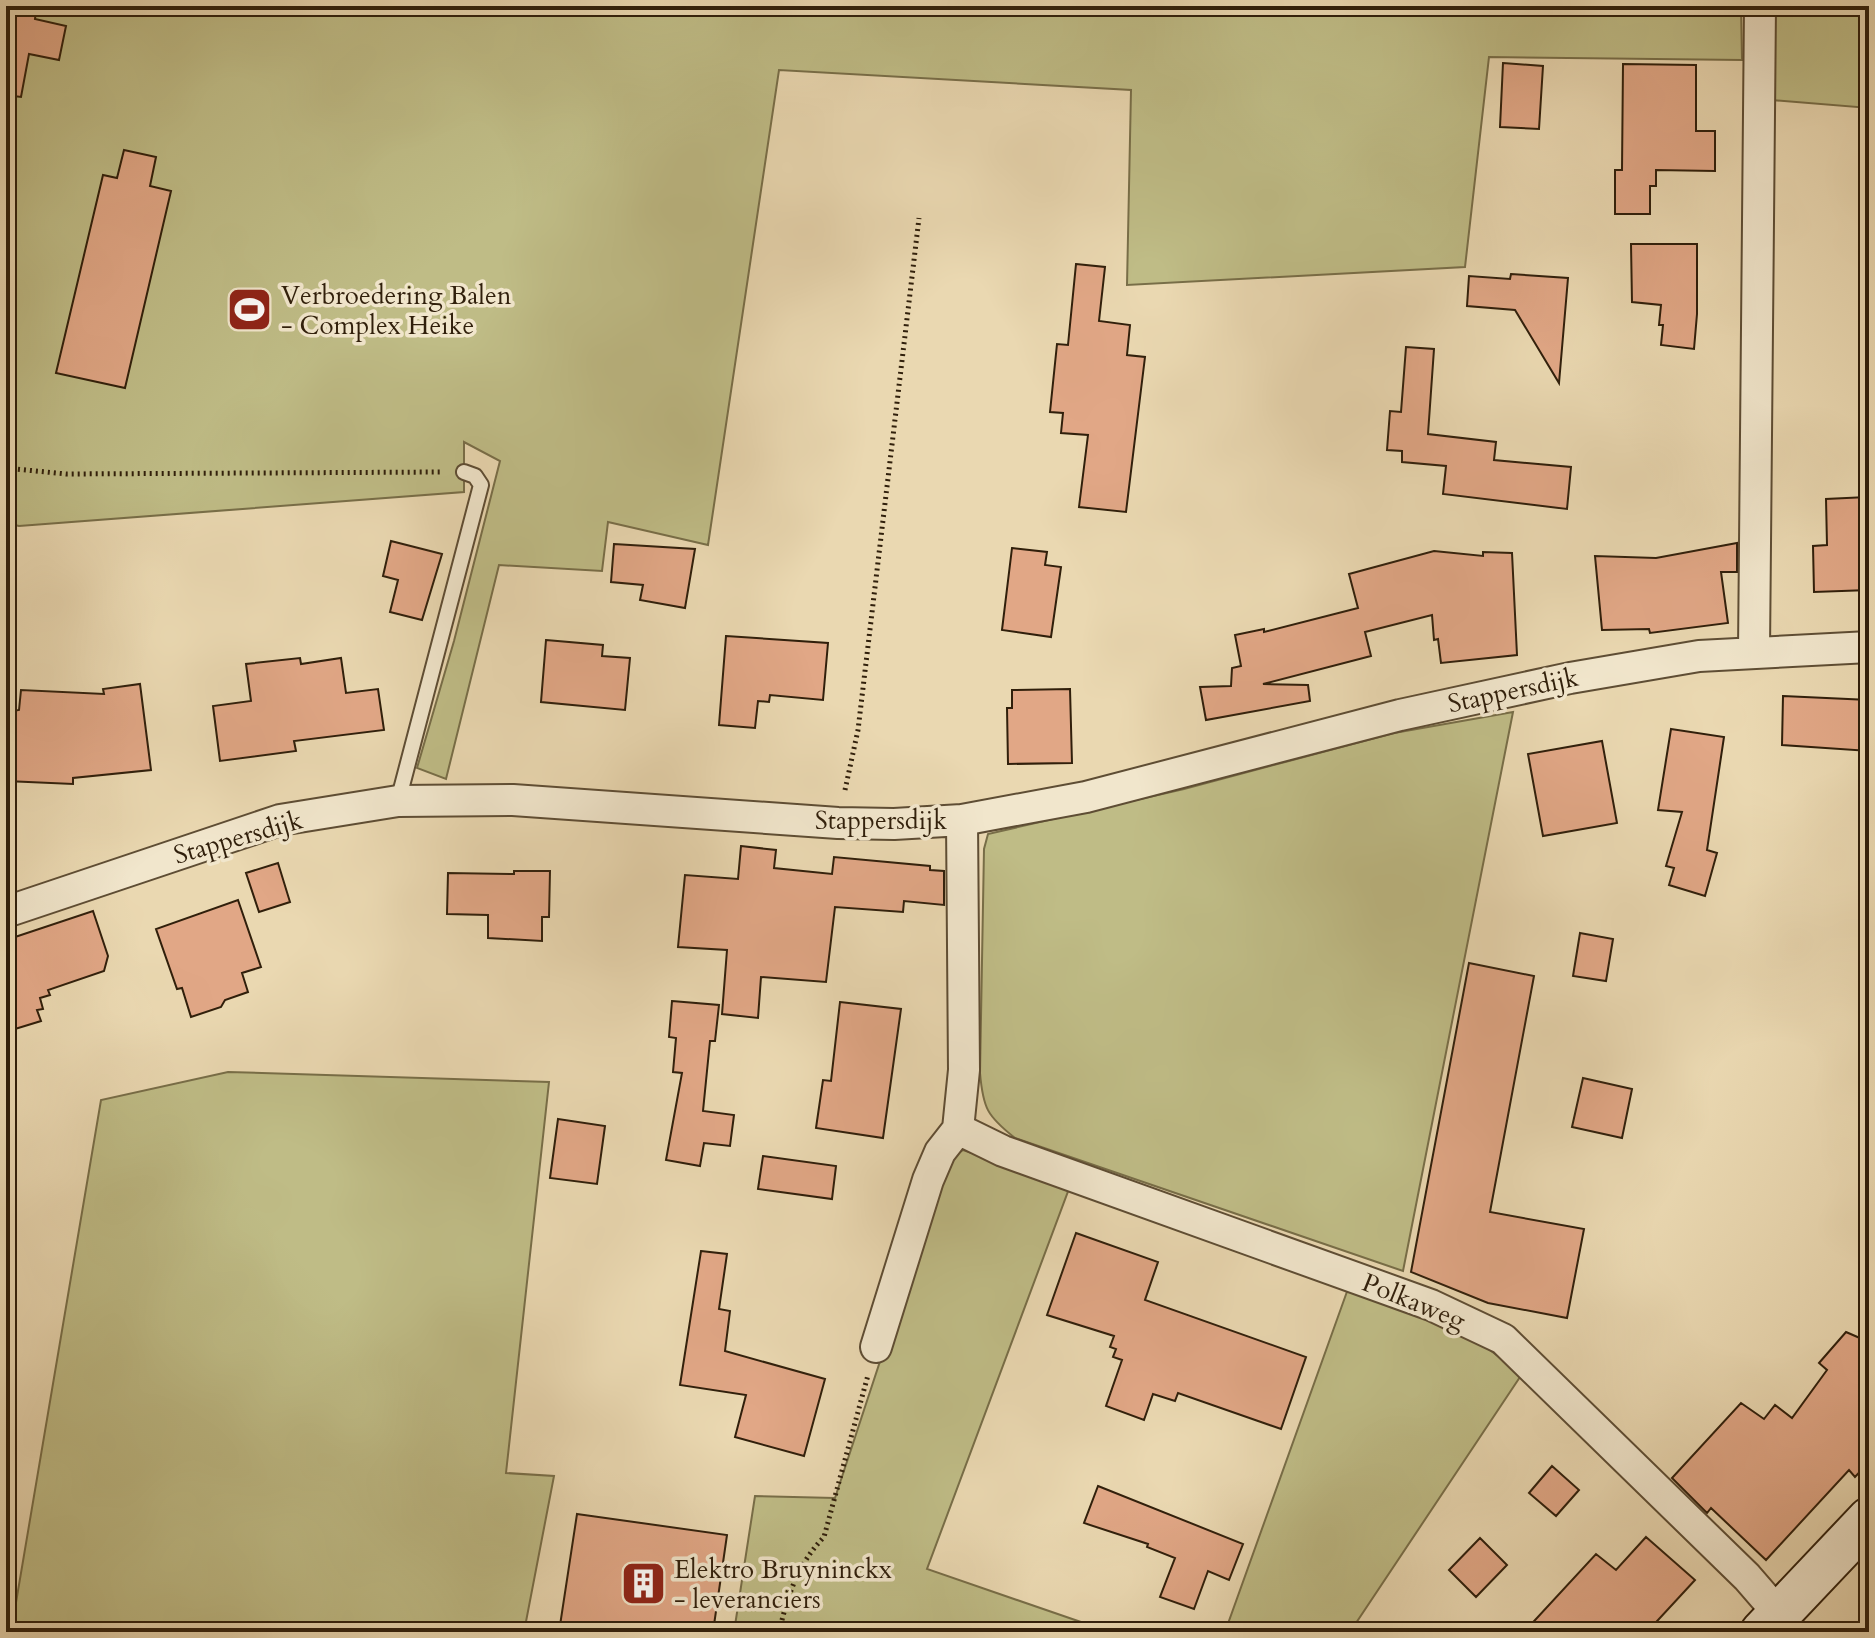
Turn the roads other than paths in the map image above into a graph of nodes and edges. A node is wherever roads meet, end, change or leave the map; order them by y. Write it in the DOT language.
graph roads {
  1 [pos="1760,6"];
  2 [pos="464,472"];
  3 [pos="1869,647"];
  4 [pos="1754,651"];
  5 [pos="398,801"];
  6 [pos="962,820"];
  7 [pos="6,912"];
  8 [pos="958,1129"];
  9 [pos="876,1347"];
  10 [pos="1869,1519"];
  11 [pos="1771,1623"];
  1 -- 4 [label="street"];
  2 -- 5 [label="lane"];
  3 -- 4 [label="street, Stappersdijk"];
  4 -- 6 [label="street, Stappersdijk"];
  5 -- 6 [label="street, Stappersdijk"];
  5 -- 7 [label="street, Stappersdijk"];
  6 -- 8 [label="street"];
  8 -- 9 [label="street"];
  8 -- 11 [label="street, Polkaweg"];
  10 -- 11 [label="main road"];
}
